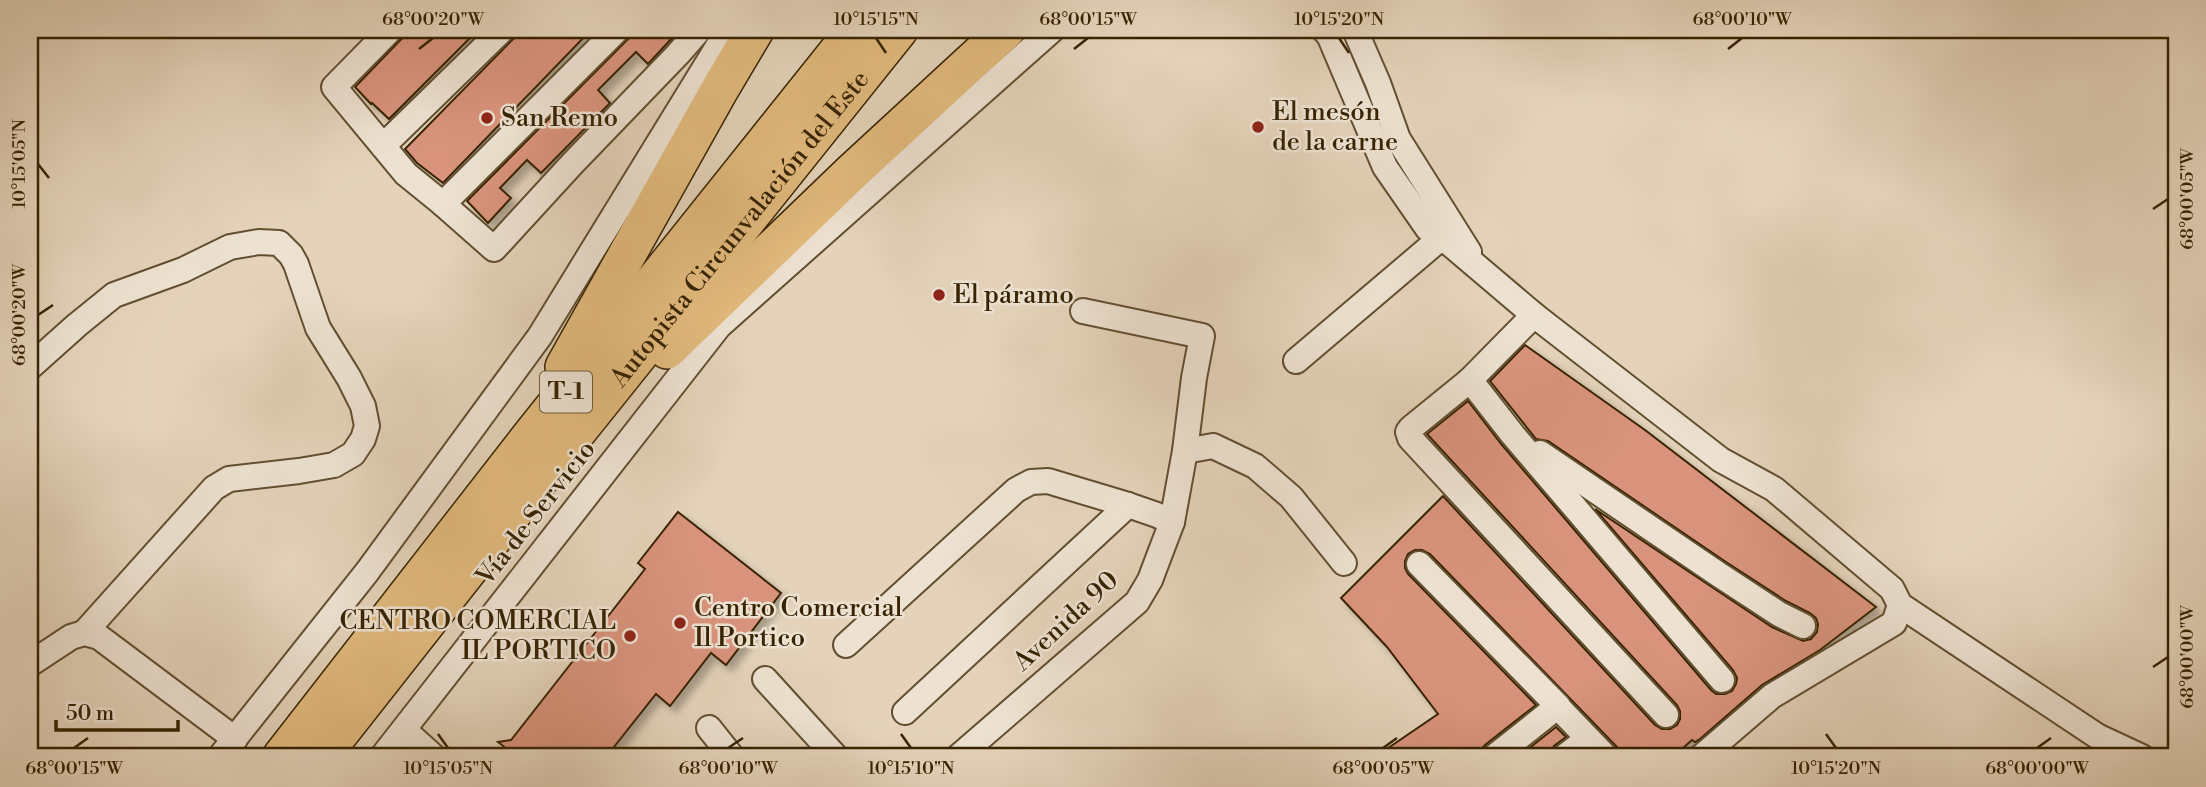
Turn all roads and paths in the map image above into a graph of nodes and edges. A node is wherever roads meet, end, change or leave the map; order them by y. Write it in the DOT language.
graph roads {
  1 [pos="390,30"];
  2 [pos="502,30"];
  3 [pos="617,30"];
  4 [pos="698,30"];
  5 [pos="728,30"];
  6 [pos="755,30"];
  7 [pos="855,30"];
  8 [pos="899,30"];
  9 [pos="1006,30"];
  10 [pos="1052,30"];
  11 [pos="1324,30"];
  12 [pos="1355,30"];
  13 [pos="383,146"];
  14 [pos="443,204"];
  15 [pos="1442,237"];
  16 [pos="1478,268"];
  17 [pos="1083,311"];
  18 [pos="1534,315"];
  19 [pos="1296,361"];
  20 [pos="30,367"];
  21 [pos="1470,380"];
  22 [pos="1513,435"];
  23 [pos="547,442"];
  24 [pos="1185,451"];
  25 [pos="1128,505"];
  26 [pos="1172,522"];
  27 [pos="1344,563"];
  28 [pos="1419,564"];
  29 [pos="1900,605"];
  30 [pos="1803,626"];
  31 [pos="84,633"];
  32 [pos="846,645"];
  33 [pos="30,664"];
  34 [pos="765,679"];
  35 [pos="1722,680"];
  36 [pos="1558,707"];
  37 [pos="905,712"];
  38 [pos="1666,715"];
  39 [pos="709,728"];
  40 [pos="404,730"];
  41 [pos="227,748"];
  42 [pos="963,756"];
  43 [pos="281,757"];
  44 [pos="321,757"];
  45 [pos="382,757"];
  46 [pos="434,757"];
  47 [pos="732,757"];
  48 [pos="836,757"];
  49 [pos="1494,757"];
  50 [pos="1606,757"];
  51 [pos="1703,757"];
  52 [pos="2142,757"];
  1 -- 13 [label="street"];
  2 -- 13 [label="street"];
  3 -- 14 [label="street"];
  4 -- 14 [label="street"];
  5 -- 41 [label="street"];
  6 -- 23 [label="highway"];
  7 -- 23 [label="highway, Autopista Circunvalación del Este / T-1"];
  8 -- 23 [label="highway, Autopista Circunvalación del Este / T-1"];
  9 -- 23 [label="highway"];
  10 -- 40 [label="street, Vía de Servicio"];
  11 -- 15 [label="street"];
  12 -- 16 [label="street"];
  13 -- 14 [label="street"];
  15 -- 16 [label="street"];
  15 -- 19 [label="street"];
  16 -- 18 [label="street"];
  17 -- 24 [label="street, Avenida 90"];
  18 -- 21 [label="street"];
  18 -- 29 [label="street"];
  20 -- 31 [label="street"];
  21 -- 22 [label="street"];
  21 -- 38 [label="street"];
  22 -- 30 [label="street"];
  22 -- 35 [label="street"];
  23 -- 43 [label="highway, Autopista Circunvalación del Este / T-1"];
  23 -- 44 [label="highway, Autopista Circunvalación del Este / T-1"];
  24 -- 26 [label="street, Avenida 90"];
  24 -- 27 [label="street"];
  25 -- 26 [label="street"];
  25 -- 32 [label="street"];
  25 -- 37 [label="street"];
  26 -- 42 [label="street, Avenida 90"];
  28 -- 49 [label="street"];
  29 -- 51 [label="street"];
  29 -- 52 [label="street"];
  31 -- 33 [label="street"];
  31 -- 41 [label="street"];
  34 -- 48 [label="street"];
  36 -- 50 [label="street"];
  39 -- 47 [label="street"];
  40 -- 45 [label="street, Vía de Servicio"];
  40 -- 46 [label="street"];
}
